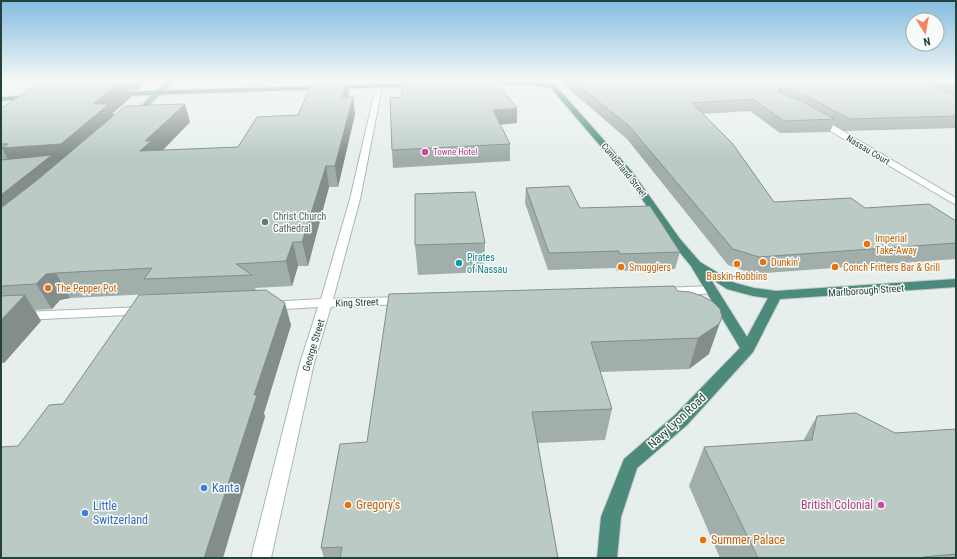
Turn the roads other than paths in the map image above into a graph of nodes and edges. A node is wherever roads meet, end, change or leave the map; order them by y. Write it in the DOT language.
graph roads {
  1 [pos="143,106"];
  2 [pos="375,106"];
  3 [pos="570,106"];
  4 [pos="808,115"];
  5 [pos="125,123"];
  6 [pos="956,202"];
  7 [pos="696,264"];
  8 [pos="956,283"];
  9 [pos="712,290"];
  10 [pos="649,292"];
  11 [pos="776,295"];
  12 [pos="412,300"];
  13 [pos="326,303"];
  14 [pos="254,306"];
  15 [pos="159,310"];
  16 [pos="1,318"];
  17 [pos="748,349"];
  18 [pos="261,558"];
  19 [pos="607,558"];
  1 -- 5 [label="main road"];
  2 -- 13 [label="street, George Street"];
  3 -- 7 [label="highway, Cumberland Street"];
  4 -- 6 [label="street, Nassau Court"];
  7 -- 9 [label="highway, Cumberland Street"];
  7 -- 11 [label="highway, Cumberland Street"];
  8 -- 11 [label="highway, Marlborough Street"];
  9 -- 10 [label="street"];
  9 -- 17 [label="highway, Cumberland Street"];
  11 -- 17 [label="highway, Navy Lyon Road"];
  12 -- 13 [label="street, King Street"];
  13 -- 14 [label="street, King Street"];
  13 -- 18 [label="street, George Street"];
  15 -- 16 [label="street"];
  17 -- 19 [label="highway, Navy Lyon Road"];
}
